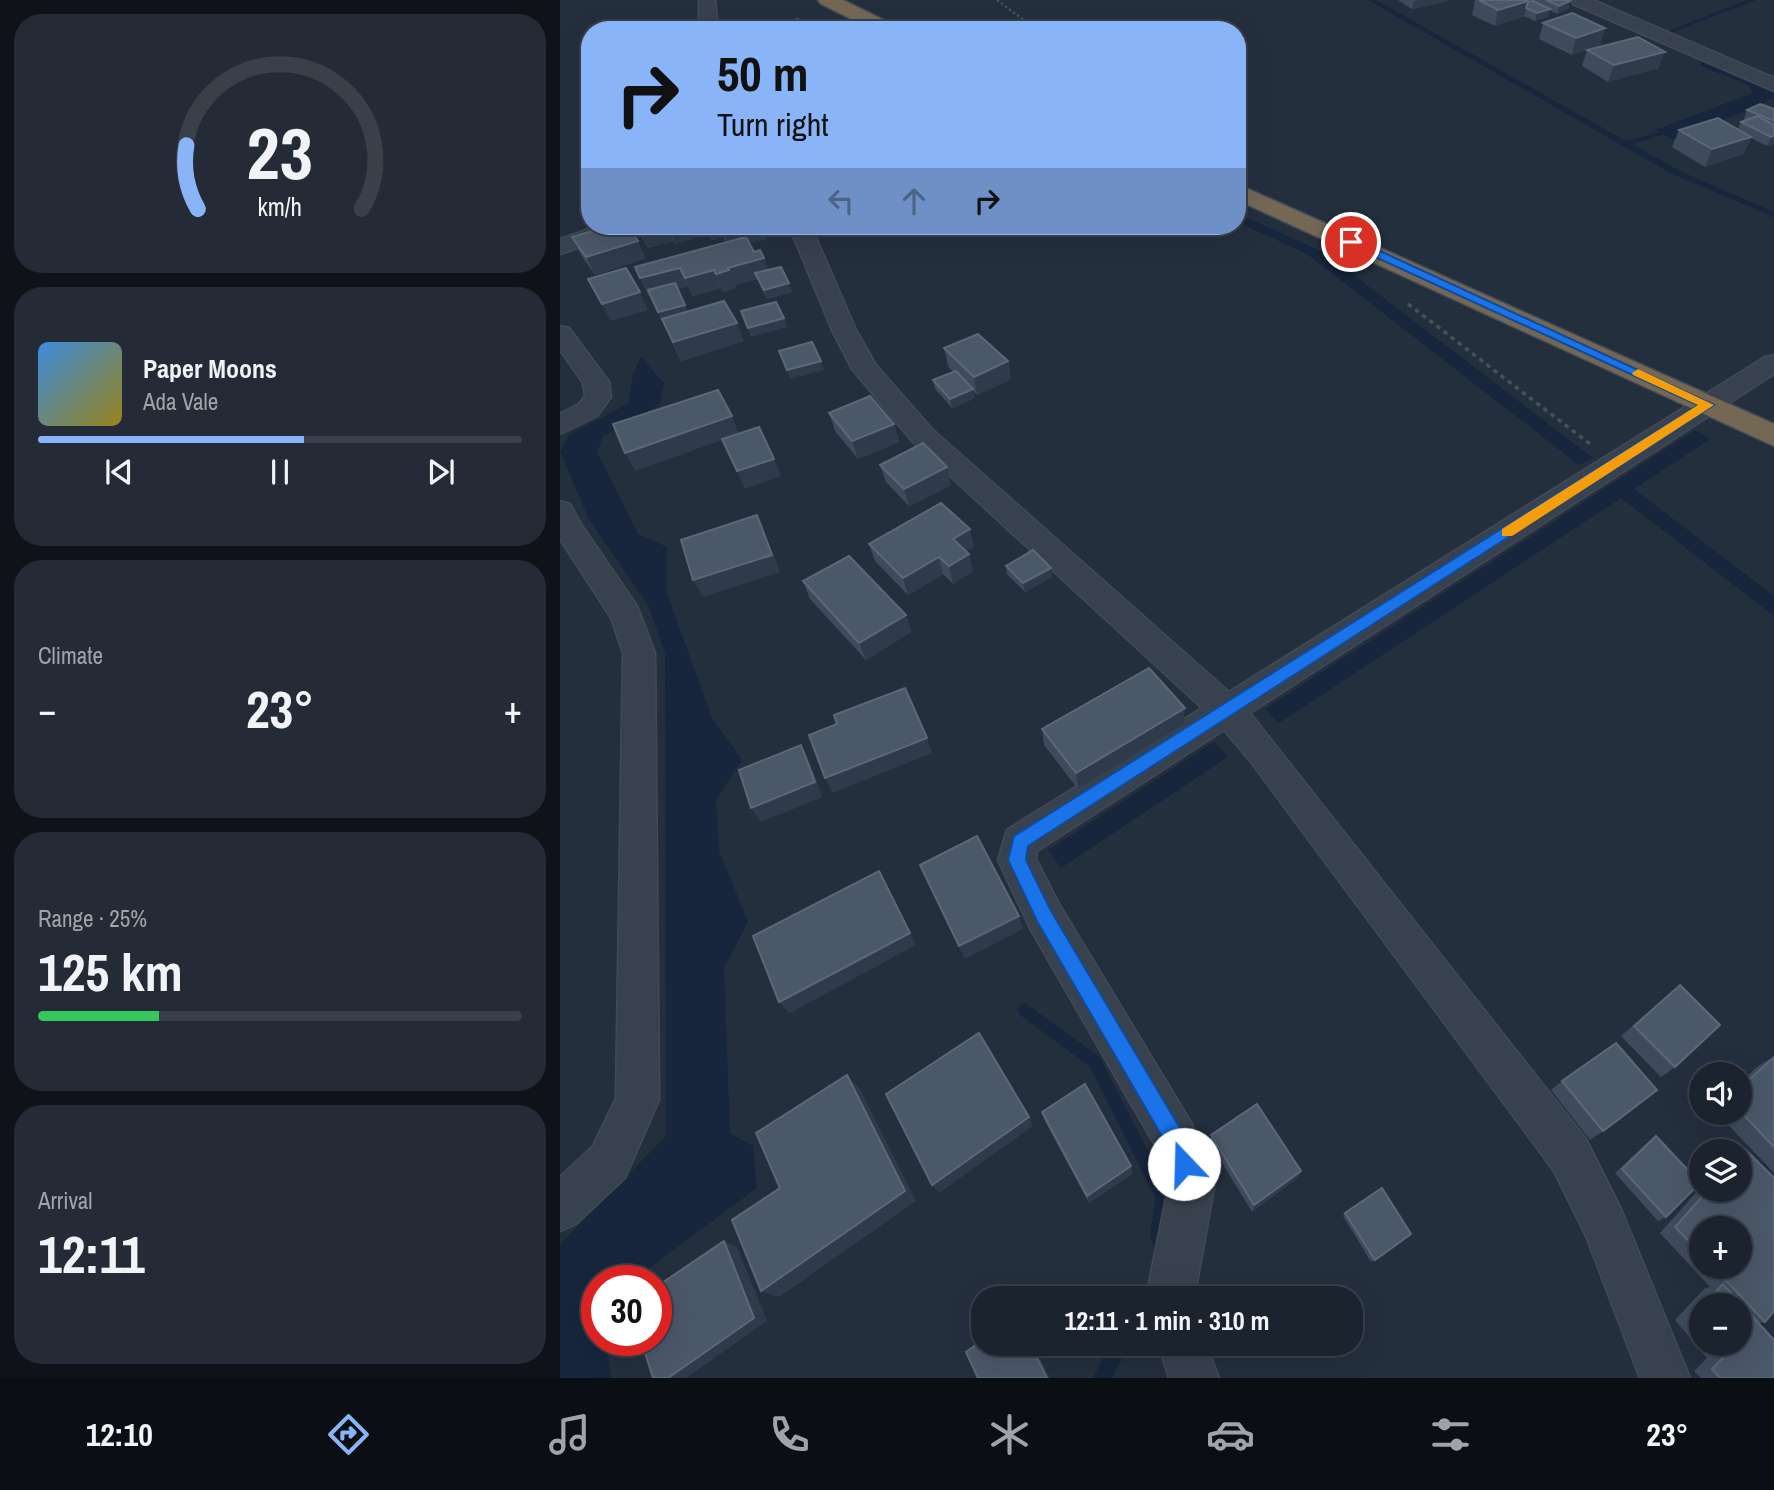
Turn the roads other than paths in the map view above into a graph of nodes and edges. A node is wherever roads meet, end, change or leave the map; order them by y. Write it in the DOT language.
graph roads {
  1 [pos="707,0"];
  2 [pos="828,0"];
  3 [pos="1579,0"];
  4 [pos="709,21"];
  5 [pos="871,21"];
  6 [pos="1774,85"];
  7 [pos="1246,195"];
  8 [pos="593,235"];
  9 [pos="804,235"];
  10 [pos="560,247"];
  11 [pos="560,333"];
  12 [pos="1774,363"];
  13 [pos="1708,405"];
  14 [pos="560,425"];
  15 [pos="1774,436"];
  16 [pos="560,511"];
  17 [pos="1228,710"];
  18 [pos="560,1208"];
  19 [pos="1173,1286"];
  20 [pos="1186,1356"];
  21 [pos="1194,1378"];
  22 [pos="1665,1378"];
  1 -- 4 [label="street"];
  2 -- 5 [label="highway"];
  3 -- 6 [label="street"];
  7 -- 13 [label="highway"];
  8 -- 10 [label="street"];
  9 -- 17 [label="street"];
  11 -- 14 [label="street"];
  12 -- 13 [label="street"];
  13 -- 15 [label="highway"];
  13 -- 17 [label="street"];
  16 -- 18 [label="street"];
  17 -- 19 [label="street"];
  17 -- 22 [label="street"];
  20 -- 21 [label="street"];
}
